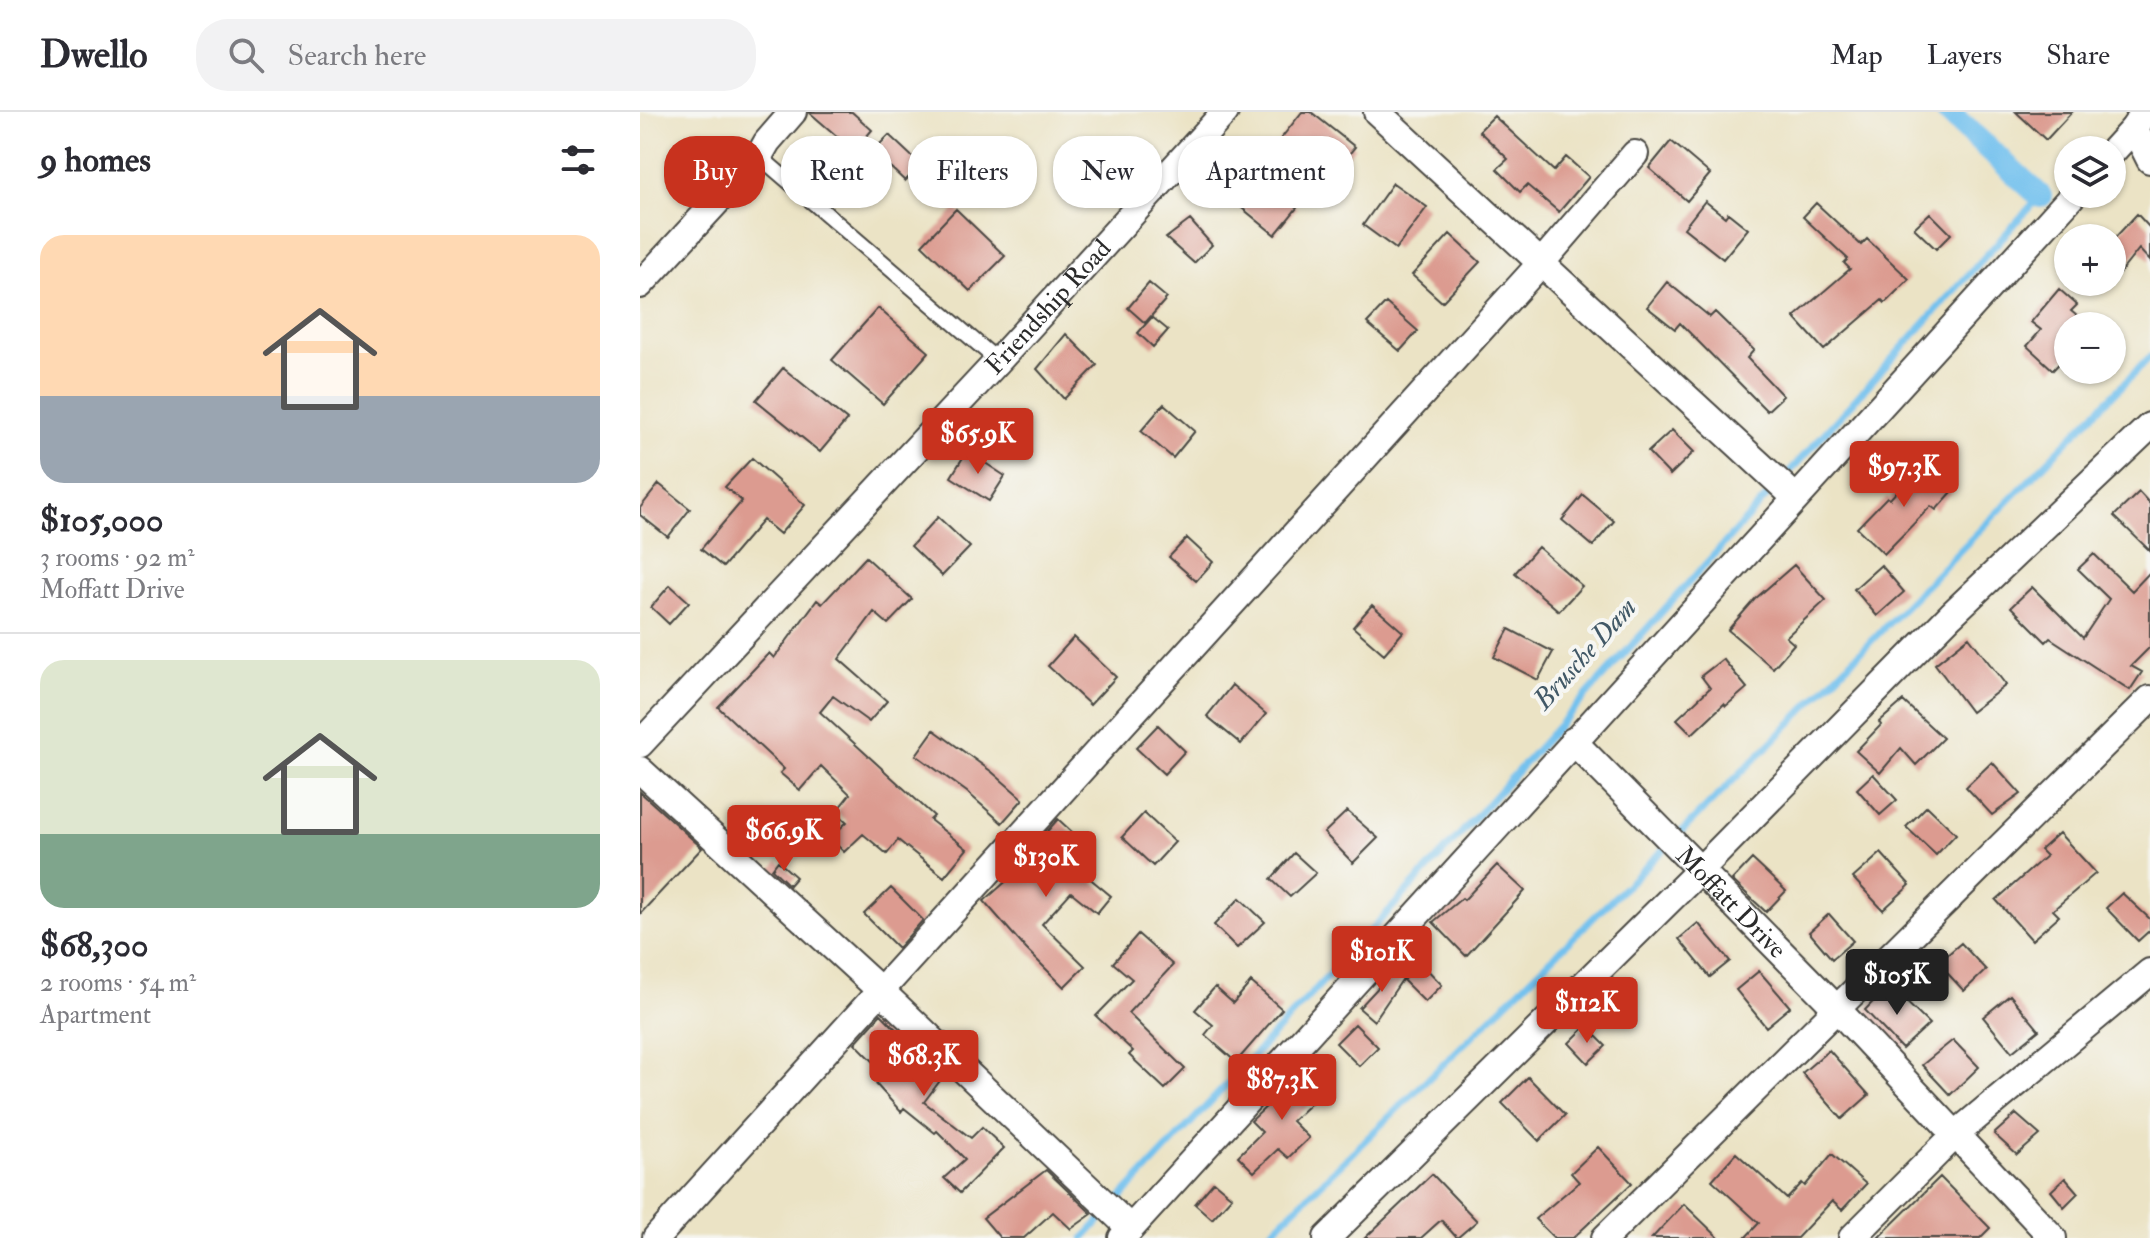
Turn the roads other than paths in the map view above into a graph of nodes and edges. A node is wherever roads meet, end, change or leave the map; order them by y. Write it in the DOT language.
graph roads {
  1 [pos="793,112"];
  2 [pos="1225,112"];
  3 [pos="1377,112"];
  4 [pos="2142,116"];
  5 [pos="2125,136"];
  6 [pos="765,146"];
  7 [pos="1635,154"];
  8 [pos="2150,160"];
  9 [pos="765,161"];
  10 [pos="711,208"];
  11 [pos="2060,208"];
  12 [pos="1542,262"];
  13 [pos="640,285"];
  14 [pos="998,361"];
  15 [pos="2150,426"];
  16 [pos="1784,487"];
  17 [pos="2150,699"];
  18 [pos="1573,741"];
  19 [pos="640,744"];
  20 [pos="640,770"];
  21 [pos="1694,865"];
  22 [pos="2150,972"];
  23 [pos="880,990"];
  24 [pos="1838,1010"];
  25 [pos="1956,1134"];
  26 [pos="1126,1233"];
  27 [pos="656,1238"];
  28 [pos="1327,1238"];
  29 [pos="1605,1238"];
  30 [pos="1852,1238"];
  31 [pos="2053,1238"];
  1 -- 6 [label="street"];
  2 -- 14 [label="street, Friendship Road"];
  3 -- 12 [label="street"];
  4 -- 5 [label="street"];
  4 -- 8 [label="street"];
  7 -- 12 [label="street"];
  9 -- 14 [label="lane"];
  10 -- 13 [label="street"];
  11 -- 16 [label="street"];
  12 -- 16 [label="street"];
  12 -- 23 [label="street"];
  14 -- 19 [label="street, Friendship Road"];
  15 -- 21 [label="street"];
  16 -- 18 [label="street"];
  17 -- 24 [label="street"];
  18 -- 21 [label="street, Moffatt Drive"];
  18 -- 26 [label="street"];
  20 -- 23 [label="street"];
  21 -- 24 [label="street, Moffatt Drive"];
  21 -- 28 [label="street"];
  22 -- 25 [label="street"];
  23 -- 26 [label="street"];
  23 -- 27 [label="street"];
  24 -- 25 [label="street, Moffatt Drive"];
  24 -- 29 [label="street"];
  25 -- 30 [label="street"];
  25 -- 31 [label="street, Moffatt Drive"];
}
